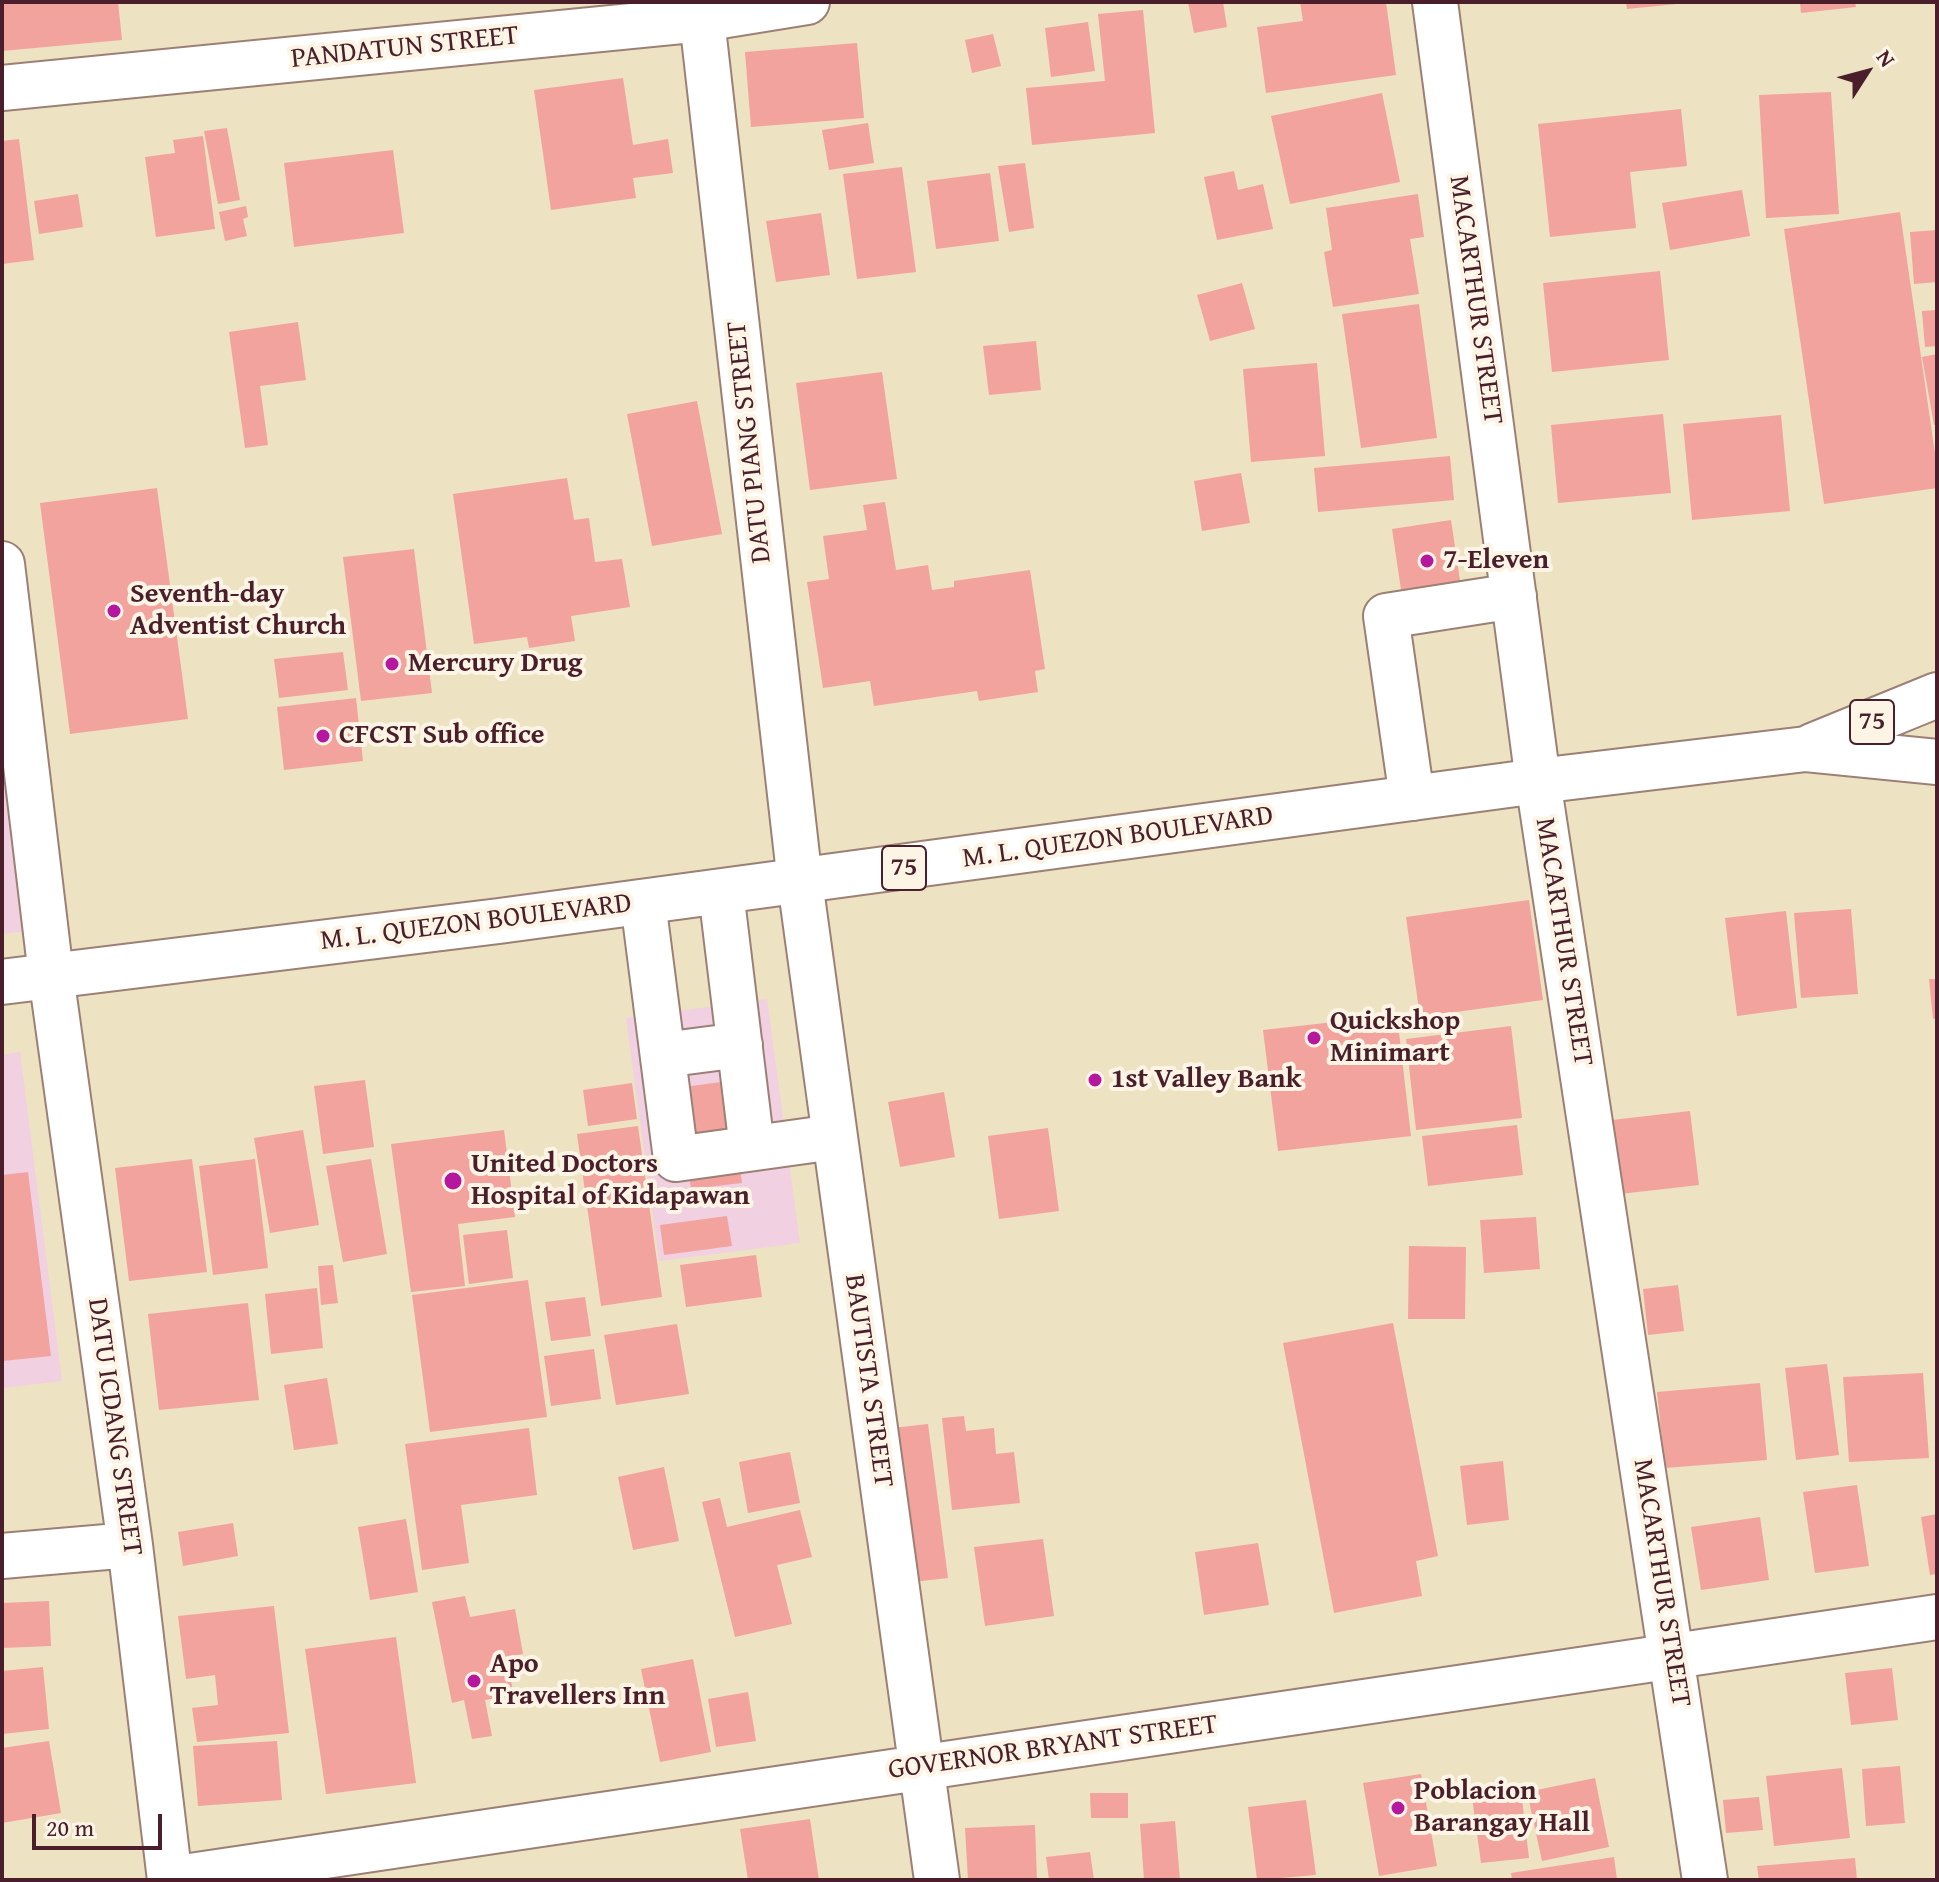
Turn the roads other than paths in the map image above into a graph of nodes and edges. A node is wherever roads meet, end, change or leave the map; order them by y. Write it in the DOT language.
graph roads {
  1 [pos="807,2"];
  2 [pos="1435,2"];
  3 [pos="701,11"];
  4 [pos="2,88"];
  5 [pos="2,564"];
  6 [pos="1514,596"];
  7 [pos="7,655"];
  8 [pos="1937,695"];
  9 [pos="1806,749"];
  10 [pos="1937,762"];
  11 [pos="1538,781"];
  12 [pos="16,782"];
  13 [pos="1412,798"];
  14 [pos="800,882"];
  15 [pos="721,892"];
  16 [pos="643,902"];
  17 [pos="51,975"];
  18 [pos="2,982"];
  19 [pos="740,1045"];
  20 [pos="663,1055"];
  21 [pos="834,1137"];
  22 [pos="752,1148"];
  23 [pos="130,1545"];
  24 [pos="2,1556"];
  25 [pos="1937,1617"];
  26 [pos="1672,1657"];
  27 [pos="921,1767"];
  28 [pos="170,1879"];
  29 [pos="937,1880"];
  30 [pos="1705,1880"];
  1 -- 3 [label="main road, PANDATUN STREET"];
  2 -- 6 [label="main road, MACARTHUR STREET"];
  3 -- 4 [label="main road, PANDATUN STREET"];
  3 -- 14 [label="main road, DATU PIANG STREET"];
  5 -- 7 [label="main road, DATU ICDANG STREET"];
  6 -- 11 [label="main road, MACARTHUR STREET"];
  6 -- 13 [label="main road"];
  7 -- 12 [label="main road, DATU ICDANG STREET"];
  8 -- 9 [label="main road, M. L. QUEZON BOULEVARD / 75"];
  9 -- 10 [label="main road, M. L. QUEZON BOULEVARD / 75"];
  9 -- 11 [label="main road, M. L. QUEZON BOULEVARD / 75"];
  11 -- 13 [label="main road, M. L. QUEZON BOULEVARD / 75"];
  11 -- 26 [label="main road, MACARTHUR STREET"];
  12 -- 17 [label="main road, DATU ICDANG STREET"];
  13 -- 14 [label="main road, M. L. QUEZON BOULEVARD / 75"];
  14 -- 15 [label="main road, M. L. QUEZON BOULEVARD / 75"];
  14 -- 21 [label="main road, BAUTISTA STREET"];
  15 -- 16 [label="main road, M. L. QUEZON BOULEVARD / 75"];
  15 -- 19 [label="main road"];
  16 -- 17 [label="main road, M. L. QUEZON BOULEVARD / 75"];
  16 -- 20 [label="main road"];
  17 -- 18 [label="main road, M. L. QUEZON BOULEVARD / 75"];
  17 -- 23 [label="main road, DATU ICDANG STREET"];
  19 -- 20 [label="main road"];
  19 -- 22 [label="main road"];
  20 -- 22 [label="main road"];
  21 -- 22 [label="main road"];
  21 -- 27 [label="main road, BAUTISTA STREET"];
  23 -- 24 [label="main road"];
  23 -- 28 [label="main road, DATU ICDANG STREET"];
  25 -- 26 [label="main road, GOVERNOR BRYANT STREET"];
  26 -- 27 [label="main road, GOVERNOR BRYANT STREET"];
  26 -- 30 [label="main road, MACARTHUR STREET"];
  27 -- 28 [label="main road, GOVERNOR BRYANT STREET"];
  27 -- 29 [label="main road, BAUTISTA STREET"];
}
